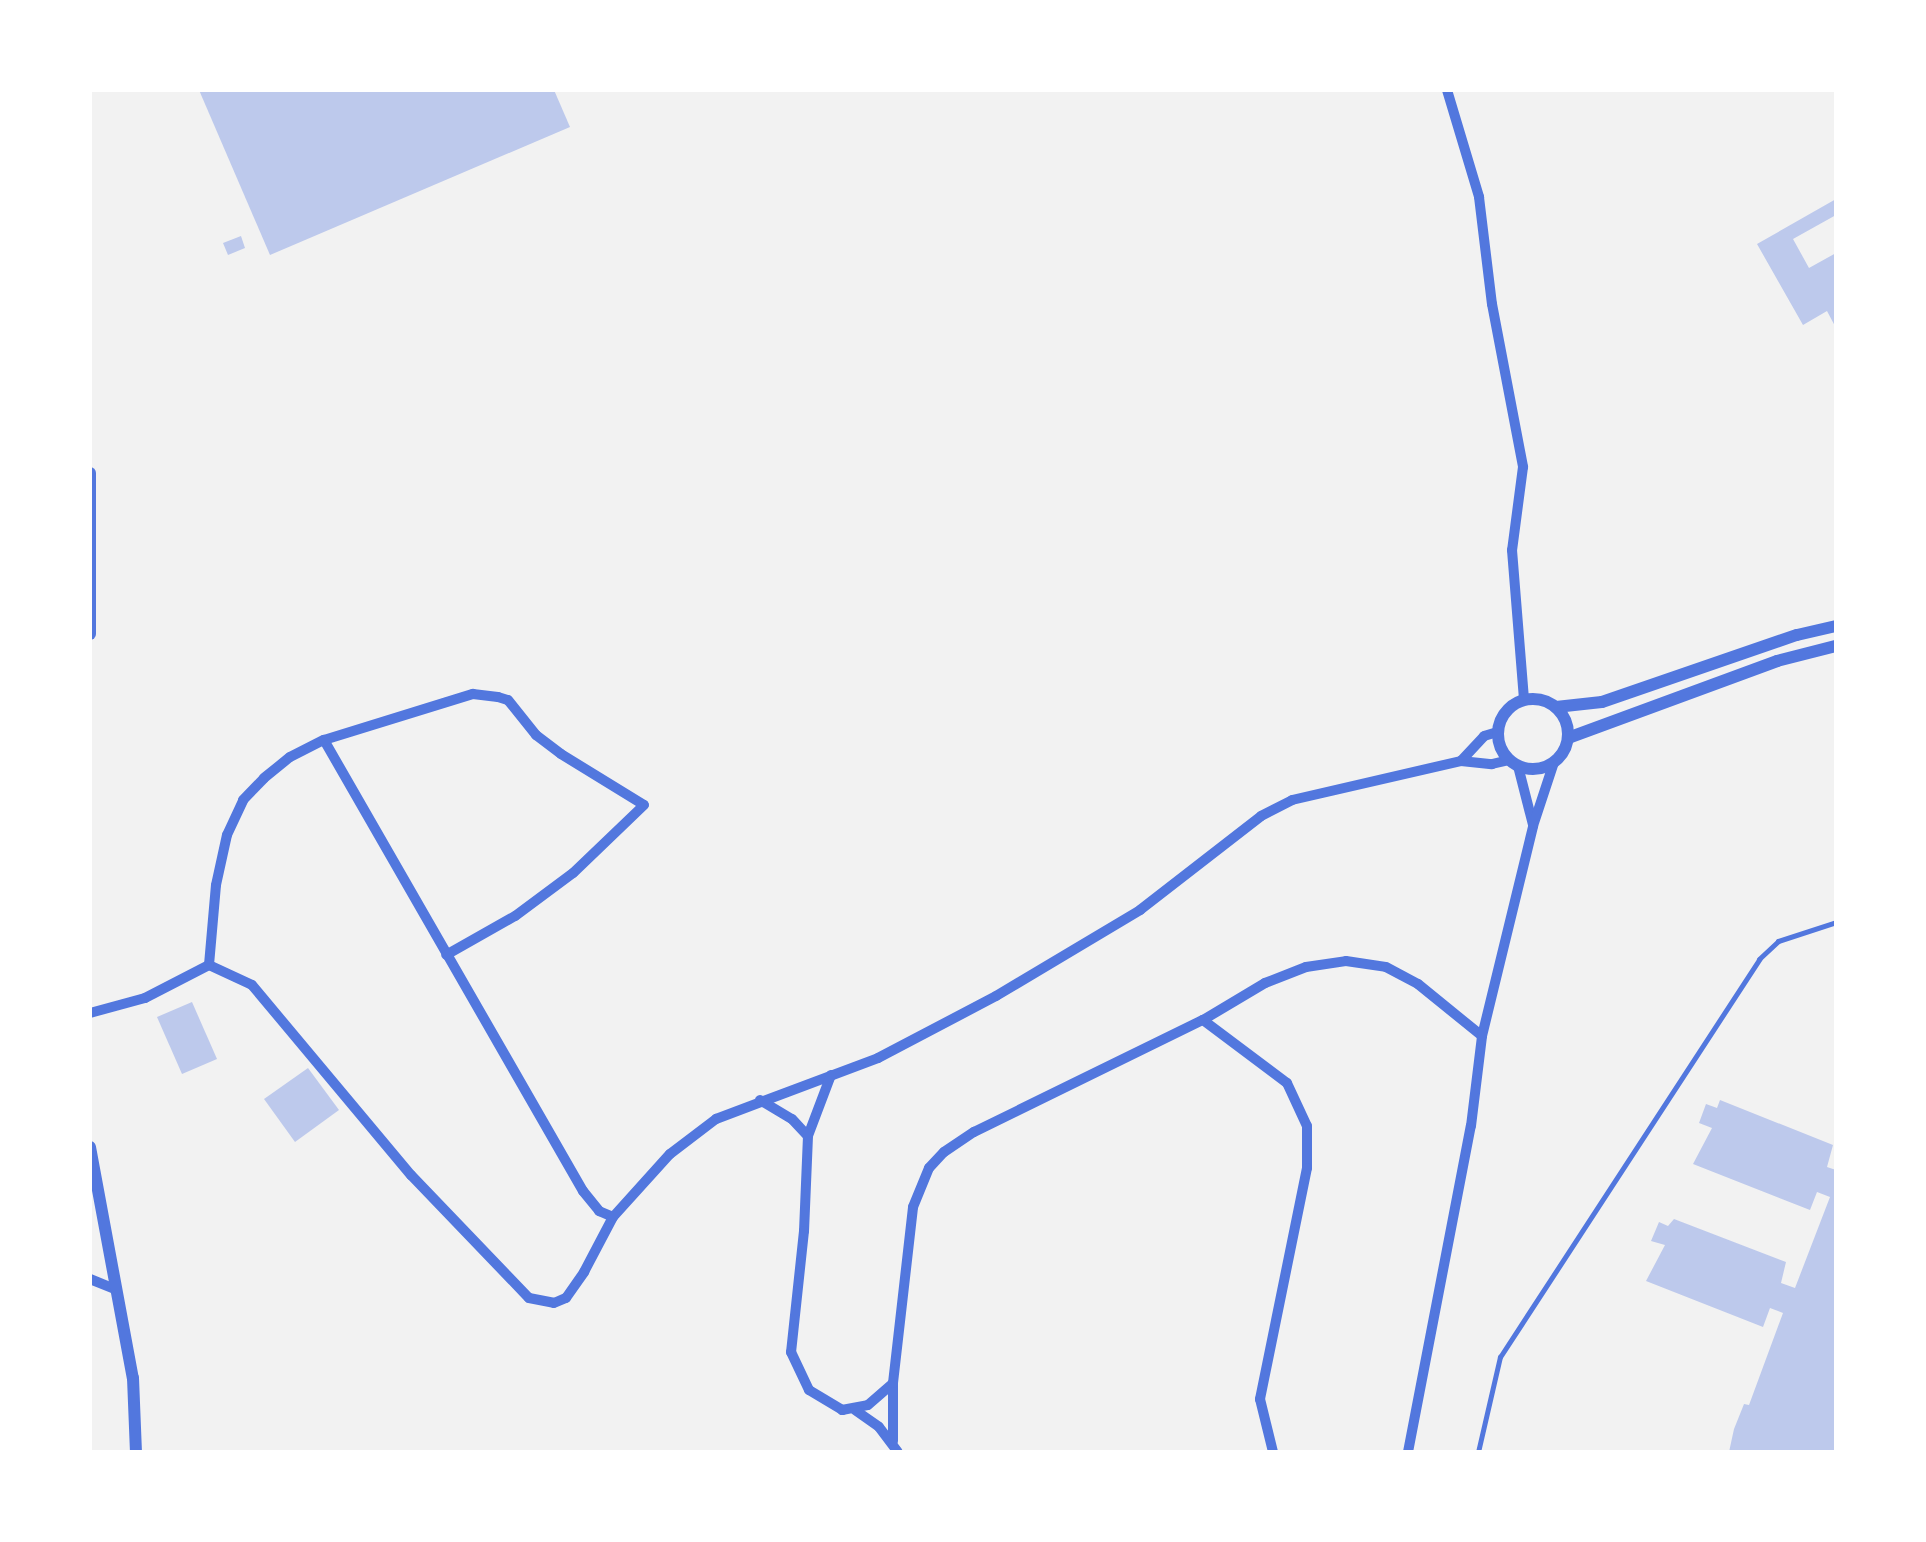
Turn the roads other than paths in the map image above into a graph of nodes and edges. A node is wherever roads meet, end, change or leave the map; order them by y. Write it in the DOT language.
graph roads {
  1 [pos="1447,90"];
  2 [pos="90,474"];
  3 [pos="1836,626"];
  4 [pos="90,634"];
  5 [pos="1836,646"];
  6 [pos="1524,700"];
  7 [pos="1556,707"];
  8 [pos="1498,732"];
  9 [pos="1568,738"];
  10 [pos="324,740"];
  11 [pos="1461,760"];
  12 [pos="1554,762"];
  13 [pos="1514,763"];
  14 [pos="1533,826"];
  15 [pos="1836,922"];
  16 [pos="446,954"];
  17 [pos="210,966"];
  18 [pos="90,1013"];
  19 [pos="1203,1020"];
  20 [pos="1482,1036"];
  21 [pos="831,1075"];
  22 [pos="760,1100"];
  23 [pos="808,1136"];
  24 [pos="90,1148"];
  25 [pos="613,1217"];
  26 [pos="90,1279"];
  27 [pos="117,1290"];
  28 [pos="893,1383"];
  29 [pos="854,1410"];
  30 [pos="896,1447"];
  31 [pos="136,1452"];
  32 [pos="1273,1452"];
  33 [pos="1408,1452"];
  34 [pos="1478,1452"];
  1 -- 6 [label="street"];
  2 -- 4 [label="street"];
  3 -- 7 [label="street"];
  5 -- 9 [label="street"];
  6 -- 7 [label="street"];
  6 -- 8 [label="street"];
  7 -- 9 [label="street"];
  8 -- 11 [label="street"];
  8 -- 13 [label="street"];
  9 -- 12 [label="street"];
  10 -- 16 [label="street"];
  10 -- 16 [label="street"];
  10 -- 17 [label="street"];
  11 -- 13 [label="street"];
  11 -- 21 [label="street"];
  12 -- 13 [label="street"];
  12 -- 14 [label="street"];
  13 -- 14 [label="street"];
  14 -- 20 [label="street"];
  15 -- 34 [label="lane"];
  16 -- 25 [label="street"];
  17 -- 18 [label="street"];
  17 -- 25 [label="street"];
  19 -- 20 [label="street"];
  19 -- 28 [label="street"];
  19 -- 32 [label="street"];
  20 -- 33 [label="street"];
  21 -- 22 [label="street"];
  21 -- 23 [label="street"];
  22 -- 23 [label="street"];
  22 -- 25 [label="street"];
  23 -- 29 [label="street"];
  24 -- 27 [label="street"];
  26 -- 27 [label="street"];
  27 -- 31 [label="street"];
  28 -- 29 [label="street"];
  28 -- 30 [label="street"];
  29 -- 30 [label="street"];
}
